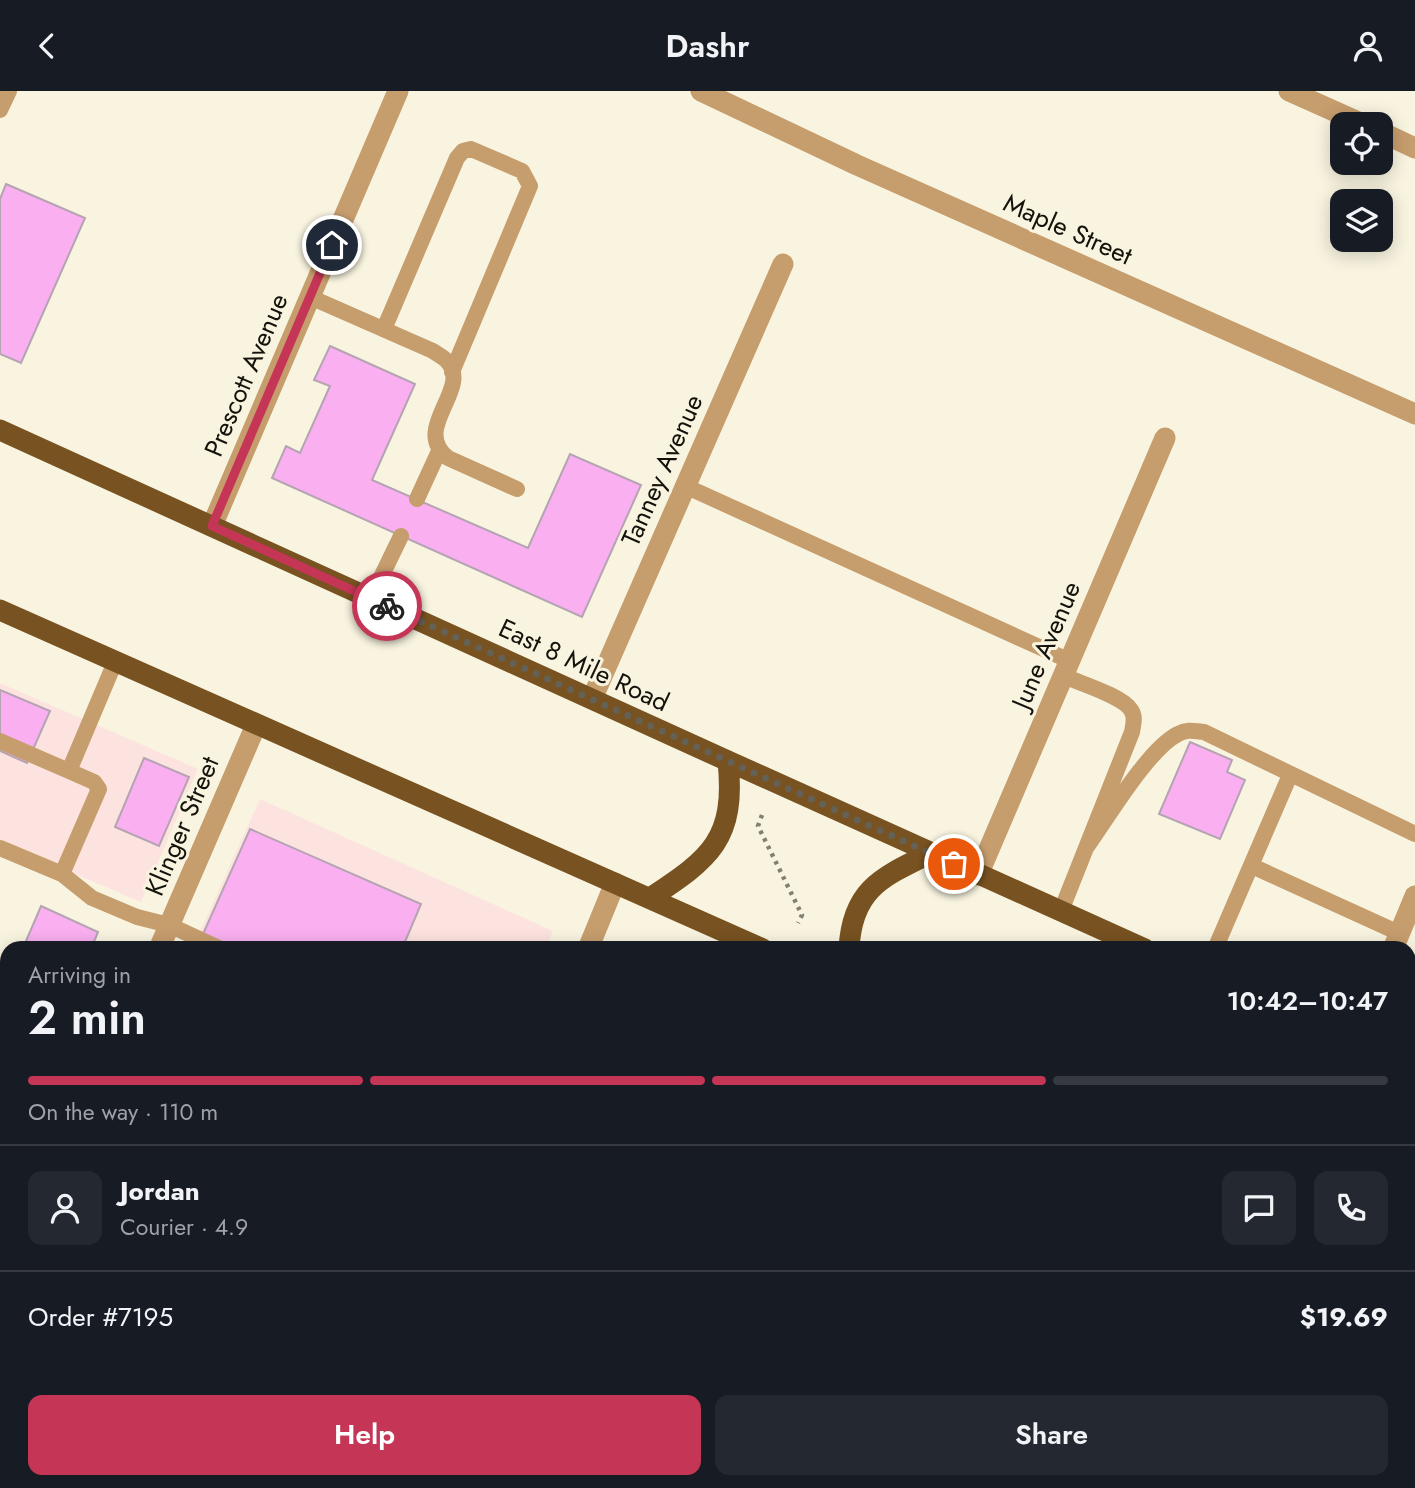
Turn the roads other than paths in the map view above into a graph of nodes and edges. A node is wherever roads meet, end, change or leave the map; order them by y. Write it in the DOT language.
graph roads {
  1 [pos="9,91"];
  2 [pos="398,91"];
  3 [pos="701,91"];
  4 [pos="1289,91"];
  5 [pos="0,110"];
  6 [pos="1336,112"];
  7 [pos="1393,138"];
  8 [pos="1415,148"];
  9 [pos="783,264"];
  10 [pos="310,296"];
  11 [pos="383,330"];
  12 [pos="452,372"];
  13 [pos="1415,414"];
  14 [pos="0,429"];
  15 [pos="1165,438"];
  16 [pos="439,451"];
  17 [pos="685,486"];
  18 [pos="517,489"];
  19 [pos="417,499"];
  20 [pos="212,526"];
  21 [pos="401,535"];
  22 [pos="371,599"];
  23 [pos="0,610"];
  24 [pos="115,662"];
  25 [pos="1067,668"];
  26 [pos="592,699"];
  27 [pos="256,725"];
  28 [pos="0,741"];
  29 [pos="728,761"];
  30 [pos="69,771"];
  31 [pos="1290,775"];
  32 [pos="1415,834"];
  33 [pos="0,848"];
  34 [pos="1086,848"];
  35 [pos="931,853"];
  36 [pos="1252,866"];
  37 [pos="62,874"];
  38 [pos="978,875"];
  39 [pos="615,883"];
  40 [pos="1415,895"];
  41 [pos="650,898"];
  42 [pos="1061,911"];
  43 [pos="169,925"];
  44 [pos="162,941"];
  45 [pos="204,941"];
  46 [pos="591,941"];
  47 [pos="745,941"];
  48 [pos="849,941"];
  49 [pos="1127,941"];
  50 [pos="1219,941"];
  51 [pos="1396,941"];
  1 -- 5 [label="lane"];
  2 -- 10 [label="street, Prescott Avenue"];
  3 -- 13 [label="street, Maple Street"];
  4 -- 6 [label="street"];
  7 -- 8 [label="street"];
  9 -- 17 [label="street, Tanney Avenue"];
  10 -- 11 [label="lane"];
  10 -- 20 [label="street, Prescott Avenue"];
  11 -- 12 [label="lane"];
  11 -- 12 [label="lane"];
  12 -- 16 [label="lane"];
  14 -- 20 [label="highway, East 8 Mile Road"];
  15 -- 25 [label="street, June Avenue"];
  16 -- 18 [label="lane"];
  16 -- 19 [label="lane"];
  17 -- 25 [label="lane"];
  17 -- 26 [label="street, Tanney Avenue"];
  20 -- 22 [label="highway, East 8 Mile Road"];
  21 -- 22 [label="lane"];
  22 -- 26 [label="highway, East 8 Mile Road"];
  23 -- 24 [label="highway"];
  24 -- 27 [label="highway"];
  24 -- 30 [label="lane"];
  25 -- 34 [label="lane"];
  25 -- 38 [label="street, June Avenue"];
  26 -- 29 [label="highway, East 8 Mile Road"];
  27 -- 39 [label="highway"];
  27 -- 43 [label="street, Klinger Street"];
  28 -- 30 [label="lane"];
  29 -- 35 [label="highway, East 8 Mile Road"];
  29 -- 41 [label="highway"];
  30 -- 37 [label="lane"];
  31 -- 32 [label="lane"];
  31 -- 34 [label="lane"];
  31 -- 36 [label="lane"];
  33 -- 37 [label="lane"];
  34 -- 42 [label="lane"];
  35 -- 38 [label="highway, East 8 Mile Road"];
  35 -- 48 [label="highway"];
  36 -- 50 [label="lane"];
  36 -- 51 [label="lane"];
  37 -- 43 [label="lane"];
  38 -- 42 [label="highway, East 8 Mile Road"];
  39 -- 41 [label="highway"];
  39 -- 46 [label="street"];
  40 -- 51 [label="street"];
  41 -- 47 [label="highway"];
  42 -- 49 [label="highway, East 8 Mile Road"];
  43 -- 44 [label="street, Klinger Street"];
  43 -- 45 [label="lane"];
}
